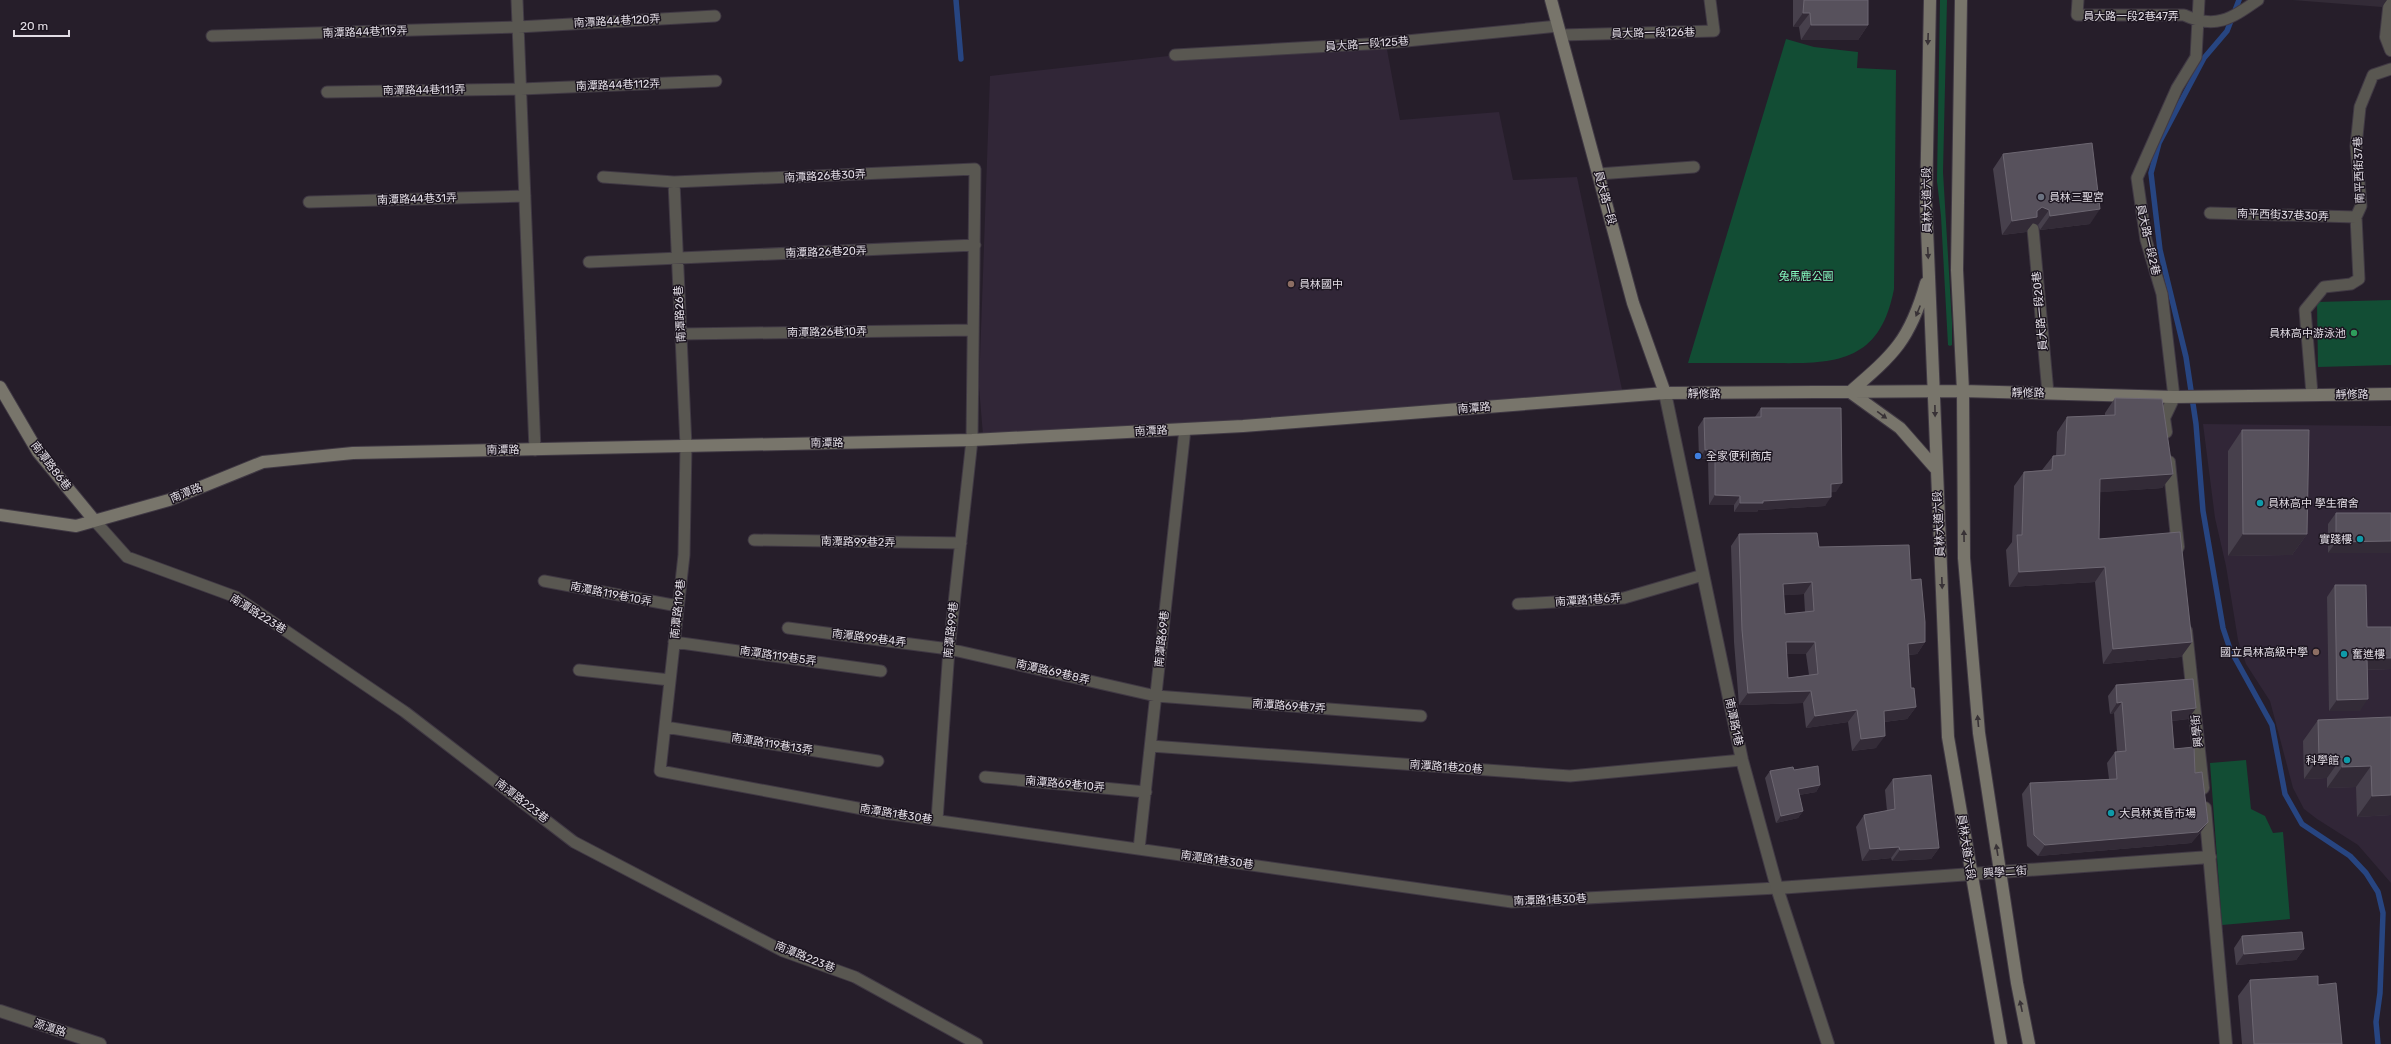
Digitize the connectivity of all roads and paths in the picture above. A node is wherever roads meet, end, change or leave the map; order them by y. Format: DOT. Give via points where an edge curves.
graph roads {
  1 [pos="517,0"];
  2 [pos="1551,0"];
  3 [pos="1710,0"];
  4 [pos="1930,0"];
  5 [pos="1962,0"];
  6 [pos="2078,0"];
  7 [pos="2199,0"];
  8 [pos="2258,0"];
  9 [pos="2390,0"];
  10 [pos="716,16"];
  11 [pos="2199,22"];
  12 [pos="518,27"];
  13 [pos="1560,30"];
  14 [pos="212,36"];
  15 [pos="2391,50"];
  16 [pos="1174,55"];
  17 [pos="2391,69"];
  18 [pos="716,81"];
  19 [pos="521,88"];
  20 [pos="327,92"];
  21 [pos="1694,167"];
  22 [pos="975,169"];
  23 [pos="1598,174"];
  24 [pos="603,177"];
  25 [pos="674,182"];
  26 [pos="525,196"];
  27 [pos="309,202"];
  28 [pos="2210,213"];
  29 [pos="2356,217"];
  30 [pos="2033,229"];
  31 [pos="975,245"];
  32 [pos="677,258"];
  33 [pos="589,262"];
  34 [pos="1929,274"];
  35 [pos="973,330"];
  36 [pos="681,334"];
  37 [pos="0,387"];
  38 [pos="1935,391"];
  39 [pos="1962,391"];
  40 [pos="1850,392"];
  41 [pos="1665,393"];
  42 [pos="2048,394"];
  43 [pos="2312,394"];
  44 [pos="2391,394"];
  45 [pos="2174,396"];
  46 [pos="1185,429"];
  47 [pos="972,440"];
  48 [pos="686,446"];
  49 [pos="536,450"];
  50 [pos="1936,469"];
  51 [pos="0,515"];
  52 [pos="94,520"];
  53 [pos="754,540"];
  54 [pos="961,543"];
  55 [pos="2179,559"];
  56 [pos="1703,575"];
  57 [pos="544,581"];
  58 [pos="1518,604"];
  59 [pos="678,606"];
  60 [pos="2186,622"];
  61 [pos="788,628"];
  62 [pos="674,642"];
  63 [pos="949,649"];
  64 [pos="579,670"];
  65 [pos="881,671"];
  66 [pos="670,680"];
  67 [pos="1156,696"];
  68 [pos="1421,716"];
  69 [pos="665,727"];
  70 [pos="1151,746"];
  71 [pos="1742,760"];
  72 [pos="878,761"];
  73 [pos="660,771"];
  74 [pos="985,777"];
  75 [pos="1146,792"];
  76 [pos="936,820"];
  77 [pos="1139,849"];
  78 [pos="2210,857"];
  79 [pos="2000,872"];
  80 [pos="1970,875"];
  81 [pos="1777,888"];
  82 [pos="0,1011"];
  83 [pos="100,1044"];
  84 [pos="977,1044"];
  85 [pos="1828,1044"];
  86 [pos="2001,1044"];
  87 [pos="2029,1044"];
  88 [pos="2226,1044"];
  1 -- 12 [label="lane"];
  2 -- 13 [label="street, 員大路一段"];
  3 -- 13 [label="lane, 員大路一段126巷" via="1714,31"];
  4 -- 34 [label="street, 員林大道六段, one-way" via="1926,133"];
  5 -- 39 [label="street" via="1957,270"];
  6 -- 11 [label="lane, 員大路一段2巷47弄" via="2077,16 2184,15"];
  7 -- 11 [label="lane, 員大路一段2巷"];
  8 -- 11 [label="lane" via="2229,20"];
  9 -- 15 [label="street" via="2386,37"];
  10 -- 12 [label="lane, 南潭路44巷120弄"];
  11 -- 45 [label="lane, 員大路一段2巷" via="2196,57 2177,88 2137,178 2146,240 2162,294"];
  12 -- 14 [label="lane, 南潭路44巷119弄"];
  12 -- 19 [label="lane"];
  13 -- 16 [label="lane, 員大路一段125巷"];
  13 -- 23 [label="street, 員大路一段"];
  17 -- 29 [label="lane, 南平西街37巷" via="2373,75 2360,106 2356,146 2361,206"];
  18 -- 19 [label="lane, 南潭路44巷112弄"];
  19 -- 20 [label="lane, 南潭路44巷111弄"];
  19 -- 26 [label="lane"];
  21 -- 23 [label="lane"];
  22 -- 25 [label="lane, 南潭路26巷30弄"];
  22 -- 31 [label="lane, 南潭路99巷"];
  23 -- 41 [label="street, 員大路一段" via="1633,303"];
  24 -- 25 [label="lane, 南潭路26巷30弄"];
  25 -- 32 [label="lane, 南潭路26巷"];
  26 -- 27 [label="lane, 南潭路44巷31弄"];
  26 -- 49 [label="lane"];
  28 -- 29 [label="lane, 南平西街37巷30弄"];
  29 -- 43 [label="lane, 南平西街37巷" via="2360,279 2351,284 2324,287 2305,310"];
  30 -- 42 [label="lane, 員大路一段20巷"];
  31 -- 32 [label="lane, 南潭路26巷20弄"];
  31 -- 35 [label="lane, 南潭路99巷"];
  32 -- 33 [label="lane, 南潭路26巷20弄"];
  32 -- 36 [label="lane, 南潭路26巷"];
  34 -- 38 [label="street, 員林大道六段"];
  34 -- 40 [label="street, one-way" via="1919,309 1908,334 1889,359"];
  35 -- 36 [label="lane, 南潭路26巷10弄"];
  35 -- 47 [label="lane, 南潭路99巷"];
  36 -- 48 [label="lane, 南潭路26巷"];
  37 -- 52 [label="street, 南潭路86巷" via="38,452"];
  38 -- 39 [label="street, 靜修路"];
  38 -- 40 [label="street, 靜修路"];
  38 -- 50 [label="street, 員林大道六段, one-way"];
  39 -- 42 [label="street, 靜修路"];
  79 -- 39 [label="street, one-way" via="1979,733 1965,566"];
  40 -- 41 [label="street, 靜修路"];
  40 -- 50 [label="street, one-way" via="1900,428"];
  41 -- 46 [label="street, 南潭路"];
  41 -- 56 [label="street, 南潭路1巷"];
  42 -- 45 [label="street, 靜修路"];
  43 -- 44 [label="street, 靜修路"];
  43 -- 45 [label="street, 靜修路"];
  45 -- 55 [label="street" via="2164,418"];
  46 -- 47 [label="street, 南潭路"];
  46 -- 67 [label="lane, 南潭路69巷"];
  47 -- 48 [label="street, 南潭路"];
  47 -- 54 [label="lane, 南潭路99巷"];
  48 -- 49 [label="street, 南潭路"];
  48 -- 59 [label="lane, 南潭路119巷" via="684,555"];
  49 -- 52 [label="street, 南潭路" via="353,453 263,462 169,500"];
  50 -- 80 [label="street, 員林大道六段, one-way" via="1948,737"];
  51 -- 52 [label="street, 南潭路" via="76,526"];
  52 -- 84 [label="lane, 南潭路223巷" via="127,557 236,598 405,712 574,842 784,950 855,977"];
  53 -- 54 [label="lane, 南潭路99巷2弄"];
  54 -- 63 [label="lane, 南潭路99巷"];
  56 -- 58 [label="lane, 南潭路1巷6弄" via="1624,598"];
  56 -- 71 [label="street, 南潭路1巷"];
  57 -- 59 [label="lane, 南潭路119巷10弄"];
  59 -- 62 [label="lane, 南潭路119巷"];
  60 -- 78 [label="street, 興學街"];
  61 -- 63 [label="lane, 南潭路99巷4弄"];
  62 -- 65 [label="lane, 南潭路119巷5弄"];
  62 -- 66 [label="lane, 南潭路119巷"];
  63 -- 67 [label="lane, 南潭路69巷8弄"];
  63 -- 76 [label="lane, 南潭路99巷"];
  64 -- 66 [label="lane"];
  66 -- 69 [label="lane, 南潭路119巷"];
  67 -- 68 [label="lane, 南潭路69巷7弄"];
  67 -- 70 [label="lane, 南潭路69巷"];
  69 -- 72 [label="lane, 南潭路119巷13弄"];
  69 -- 73 [label="lane, 南潭路119巷"];
  70 -- 71 [label="lane, 南潭路1巷20巷" via="1570,776"];
  70 -- 75 [label="lane, 南潭路69巷"];
  71 -- 81 [label="street, 南潭路1巷"];
  73 -- 76 [label="lane, 南潭路1巷30巷" via="884,813"];
  74 -- 75 [label="lane, 南潭路69巷10弄"];
  75 -- 77 [label="lane, 南潭路69巷"];
  76 -- 77 [label="lane, 南潭路1巷30巷"];
  77 -- 81 [label="lane, 南潭路1巷30巷" via="1512,902"];
  78 -- 79 [label="street, 興學二街"];
  78 -- 88 [label="street, 興學街"];
  79 -- 80 [label="street, 興學二街"];
  87 -- 79 [label="street, one-way" via="2016,983"];
  80 -- 81 [label="street, 興學二街"];
  80 -- 86 [label="street, 員林大道六段"];
  81 -- 85 [label="street, 南潭路1巷"];
  82 -- 83 [label="street, 源潭路"];
}
